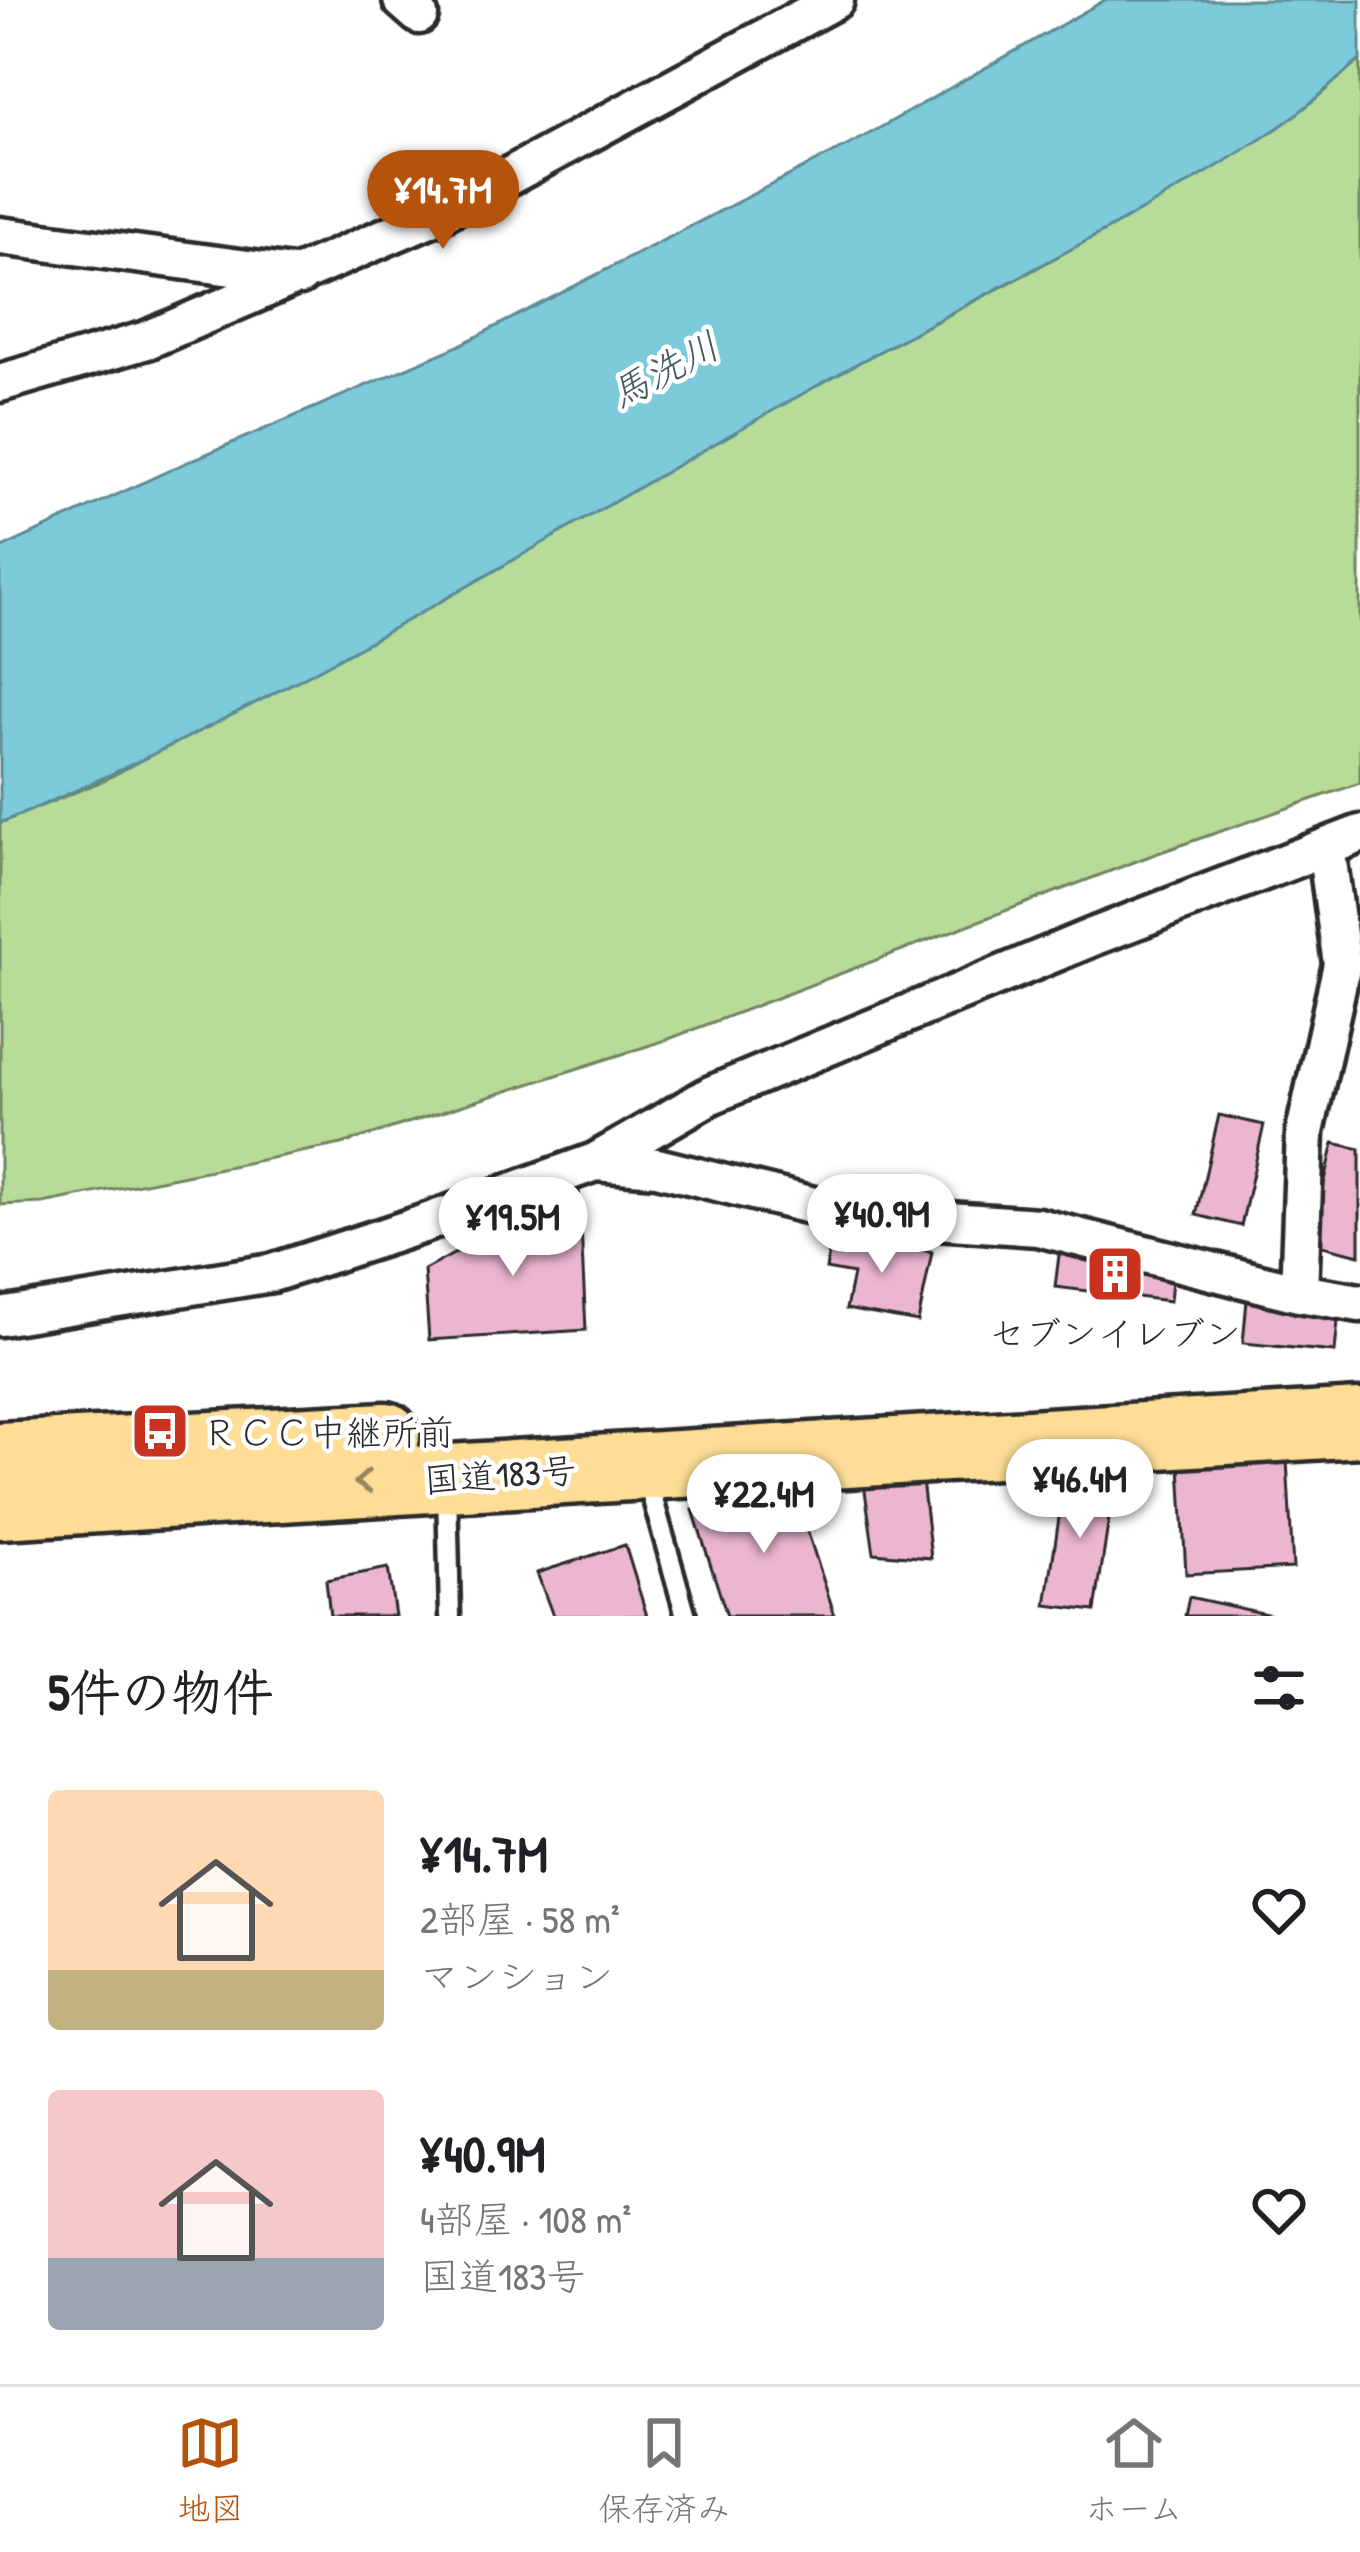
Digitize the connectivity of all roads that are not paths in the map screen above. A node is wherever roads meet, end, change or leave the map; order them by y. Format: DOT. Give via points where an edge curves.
graph roads {
  1 [pos="835,0"];
  2 [pos="0,236"];
  3 [pos="301,276"];
  4 [pos="0,383"];
  5 [pos="1343,840"];
  6 [pos="595,1162"];
  7 [pos="1299,1293"];
  8 [pos="1360,1303"];
  9 [pos="0,1317"];
  10 [pos="1360,1383"];
  11 [pos="1360,1423"];
  12 [pos="0,1456"];
  13 [pos="643,1465"];
  14 [pos="447,1477"];
  15 [pos="0,1505"];
  16 [pos="450,1616"];
  17 [pos="686,1616"];
  1 -- 3 [label="street" via="441,213"];
  2 -- 3 [label="street"];
  3 -- 4 [label="street" via="147,340"];
  5 -- 6 [label="street" via="712,1095"];
  5 -- 7 [label="street" via="1342,964 1305,1132"];
  6 -- 7 [label="street" via="657,1167 846,1214 1038,1227"];
  6 -- 9 [label="street" via="272,1273"];
  7 -- 8 [label="street"];
  10 -- 12 [label="highway, 国道183号"];
  11 -- 13 [label="highway, 国道183号"];
  13 -- 14 [label="highway, 国道183号"];
  13 -- 17 [label="lane"];
  14 -- 15 [label="highway, 国道183号, one-way"];
  14 -- 16 [label="lane"];
}
